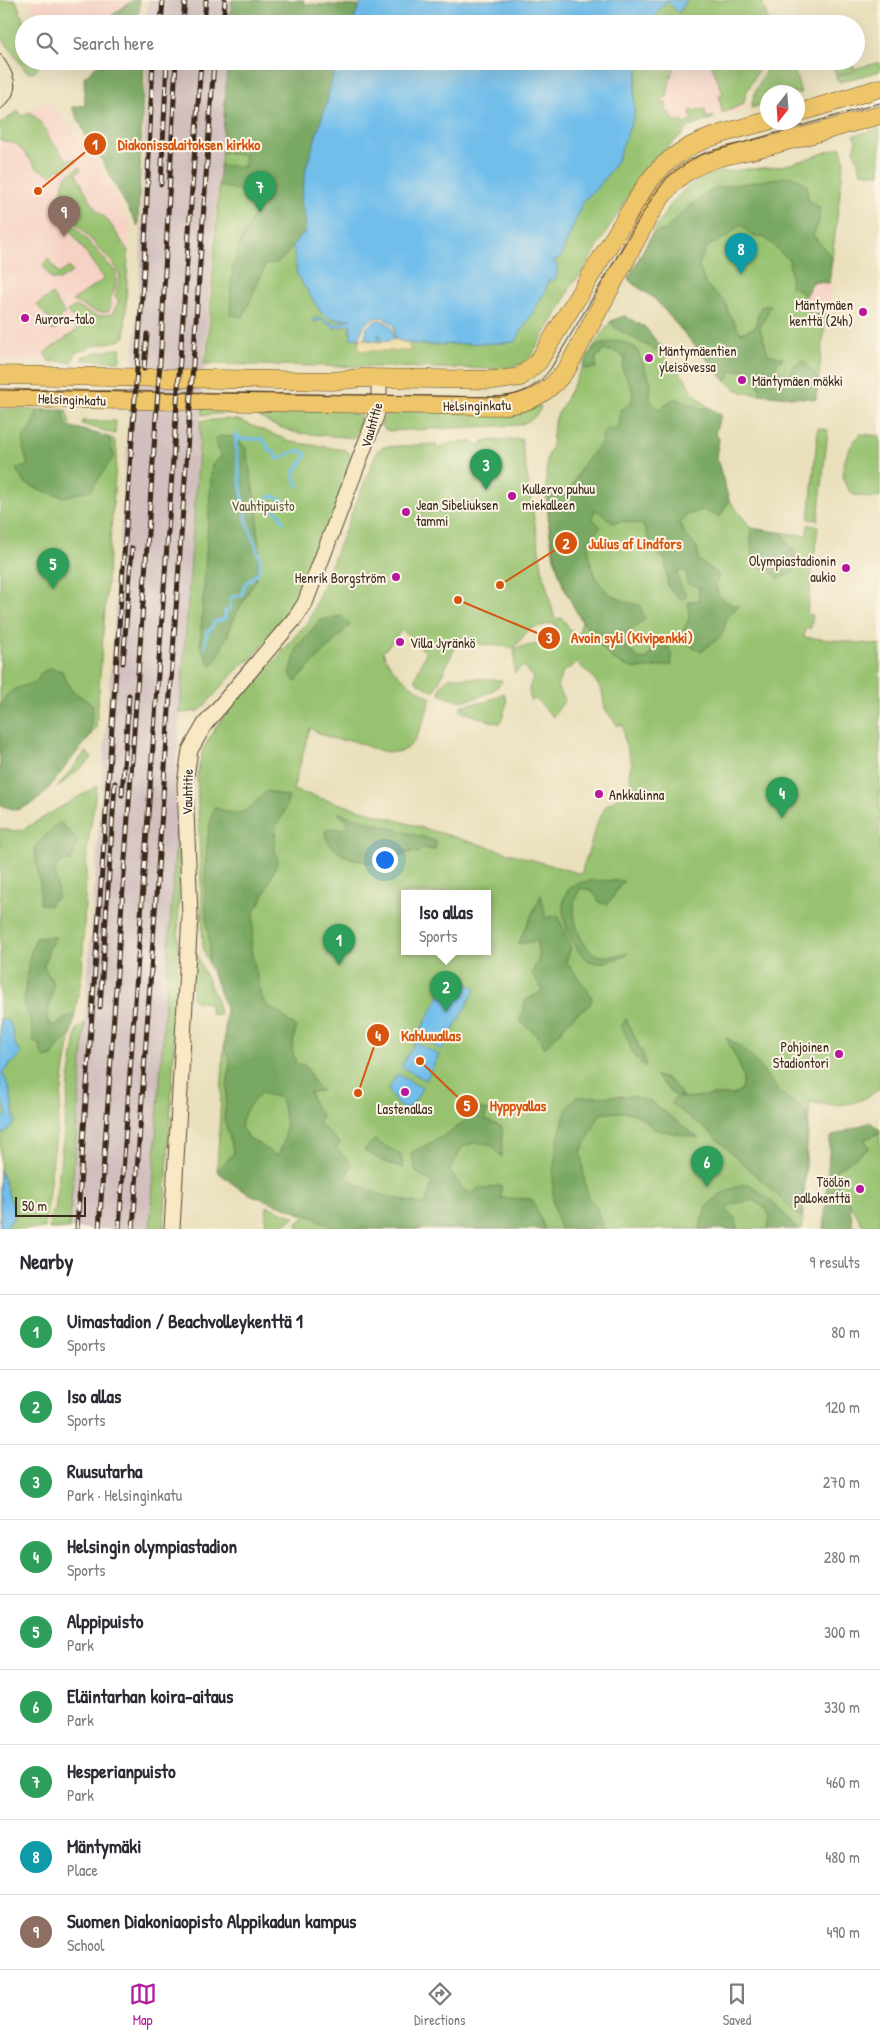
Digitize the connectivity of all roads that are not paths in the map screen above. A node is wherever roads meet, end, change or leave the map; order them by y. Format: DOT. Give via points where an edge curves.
graph roads {
  1 [pos="880,88"];
  2 [pos="805,110"];
  3 [pos="880,115"];
  4 [pos="760,123"];
  5 [pos="0,375"];
  6 [pos="379,378"];
  7 [pos="0,398"];
  8 [pos="379,405"];
  9 [pos="172,1229"];
  1 -- 2 [label="main road"];
  3 -- 8 [label="main road, Helsinginkatu" via="718,158 699,164 680,176 650,214 568,367 555,385 536,398 505,406"];
  4 -- 6 [label="main road, Helsinginkatu" via="697,142 681,150 660,168 644,188 544,354 527,373 500,380"];
  5 -- 6 [label="main road, Helsinginkatu" via="332,381"];
  6 -- 8 [label="main road, Vauhtitie"];
  7 -- 8 [label="main road, Helsinginkatu"];
  8 -- 9 [label="main road, Vauhtitie" via="306,603 205,724 188,758 185,790 190,916"];
}
